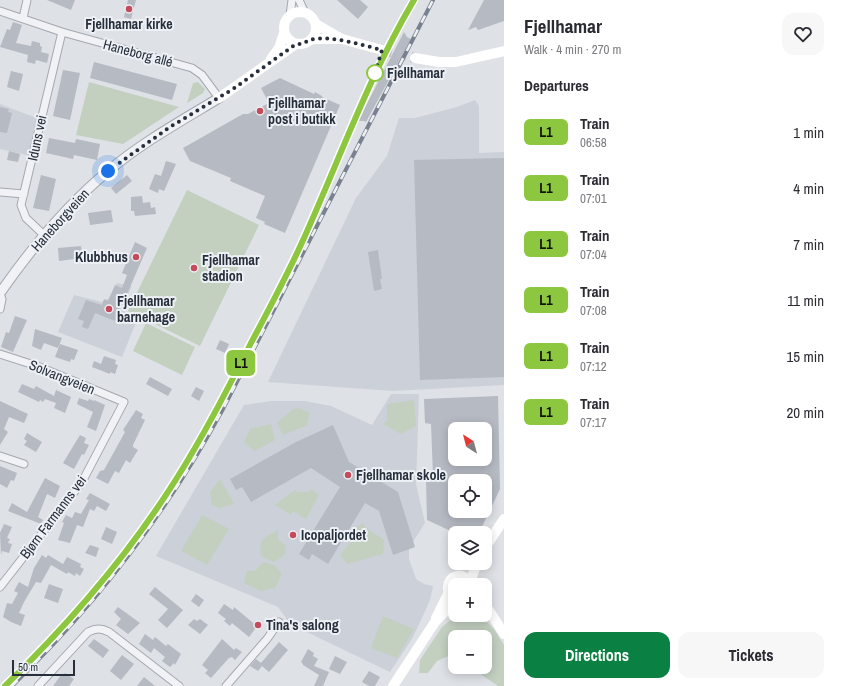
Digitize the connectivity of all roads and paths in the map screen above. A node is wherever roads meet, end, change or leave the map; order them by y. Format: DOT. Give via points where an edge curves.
graph roads {
  1 [pos="27,0"];
  2 [pos="292,0"];
  3 [pos="299,0"];
  4 [pos="0,11"];
  5 [pos="305,13"];
  6 [pos="290,16"];
  7 [pos="23,18"];
  8 [pos="316,24"];
  9 [pos="62,32"];
  10 [pos="284,33"];
  11 [pos="312,39"];
  12 [pos="342,39"];
  13 [pos="296,44"];
  14 [pos="504,45"];
  15 [pos="382,50"];
  16 [pos="504,51"];
  17 [pos="486,54"];
  18 [pos="415,58"];
  19 [pos="268,62"];
  20 [pos="218,98"];
  21 [pos="0,192"];
  22 [pos="24,194"];
  23 [pos="45,236"];
  24 [pos="0,293"];
  25 [pos="0,309"];
  26 [pos="0,354"];
  27 [pos="124,402"];
  28 [pos="0,456"];
  29 [pos="24,464"];
  30 [pos="504,519"];
  31 [pos="492,537"];
  32 [pos="466,570"];
  33 [pos="461,575"];
  34 [pos="451,578"];
  35 [pos="466,578"];
  36 [pos="0,587"];
  37 [pos="448,601"];
  38 [pos="448,608"];
  39 [pos="492,619"];
  40 [pos="279,622"];
  41 [pos="435,622"];
  42 [pos="504,634"];
  43 [pos="38,686"];
  44 [pos="179,686"];
  45 [pos="226,686"];
  46 [pos="393,686"];
  1 -- 7 [label="street"];
  2 -- 6 [label="street"];
  3 -- 5 [label="street"];
  4 -- 7 [label="street, Haneborg allé"];
  5 -- 6 [label="main road" via="299,12"];
  5 -- 8 [label="main road" via="312,17"];
  6 -- 10 [label="main road" via="284,24"];
  7 -- 9 [label="street, Haneborg allé"];
  8 -- 11 [label="main road" via="316,33"];
  8 -- 12 [label="main road"];
  9 -- 20 [label="street, Haneborg allé" via="192,68 202,75"];
  9 -- 22 [label="street, Iduns vei"];
  10 -- 13 [label="main road"];
  10 -- 19 [label="main road, Haneborgveien" via="279,48"];
  11 -- 12 [label="main road"];
  11 -- 13 [label="main road" via="303,44"];
  12 -- 15 [label="main road"];
  13 -- 19 [label="main road, Haneborgveien"];
  14 -- 17 [label="main road"];
  16 -- 17 [label="main road"];
  17 -- 18 [label="main road" via="464,61 448,62"];
  19 -- 20 [label="main road, Haneborgveien"];
  20 -- 23 [label="street, Haneborgveien" via="170,127 115,166 78,199"];
  21 -- 22 [label="street"];
  22 -- 23 [label="street, Iduns vei" via="21,206 24,215"];
  23 -- 24 [label="street, Haneborgveien"];
  24 -- 25 [label="street"];
  26 -- 27 [label="street, Solvangveien" via="37,366"];
  27 -- 36 [label="street, Bjørn Farmanns vei" via="82,482"];
  28 -- 29 [label="street"];
  30 -- 31 [label="main road"];
  32 -- 33 [label="main road"];
  33 -- 34 [label="main road"];
  33 -- 35 [label="main road"];
  37 -- 41 [label="main road"];
  38 -- 41 [label="main road"];
  39 -- 42 [label="main road"];
  40 -- 45 [label="street"];
  41 -- 46 [label="main road"];
  43 -- 44 [label="street" via="88,632 96,629 109,632"];
}
